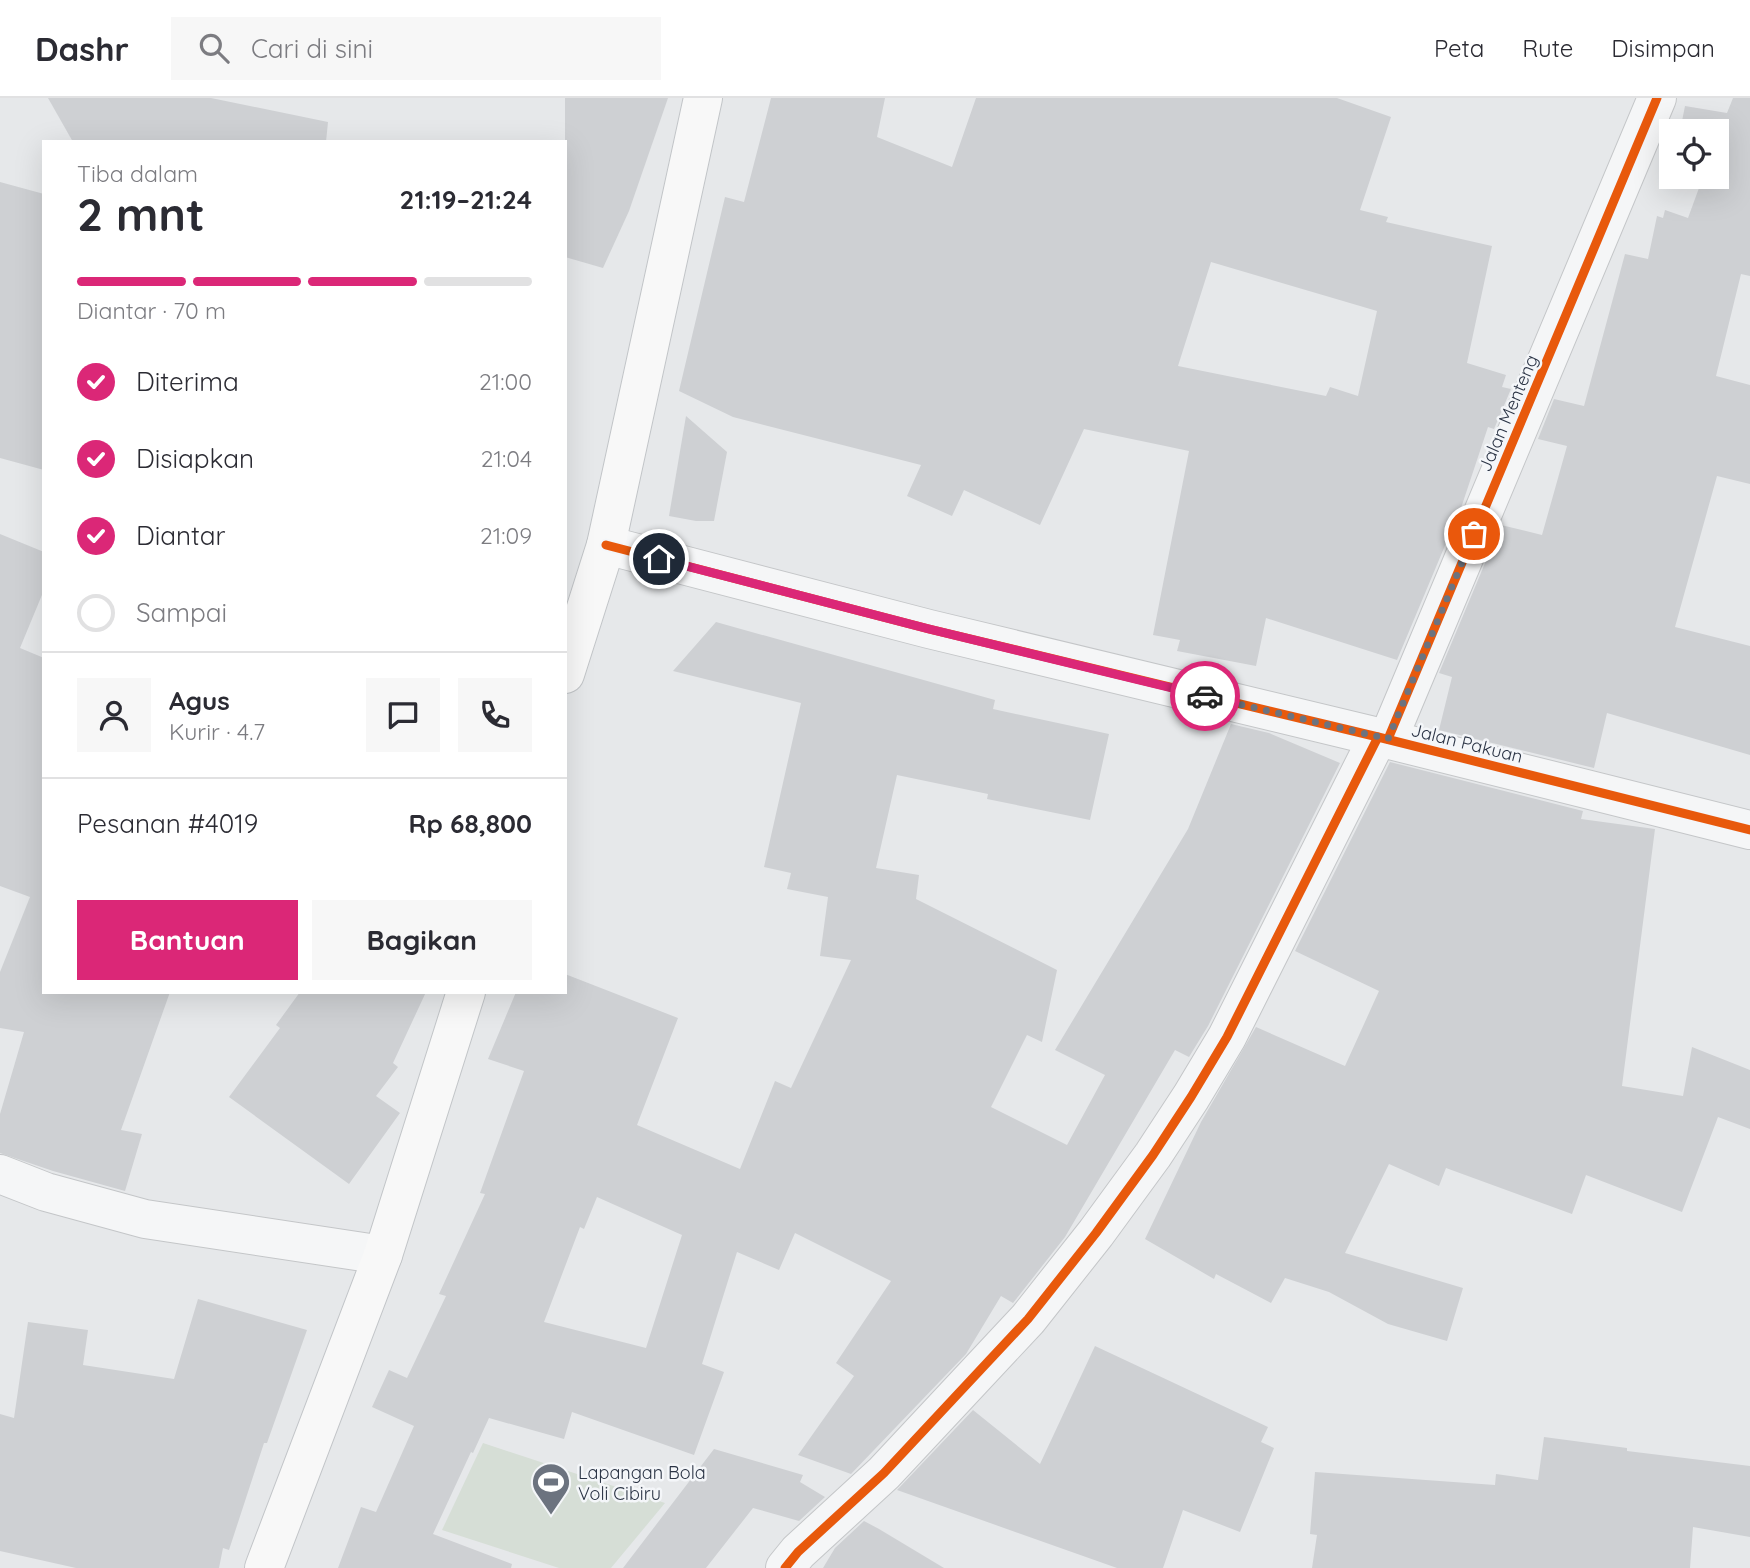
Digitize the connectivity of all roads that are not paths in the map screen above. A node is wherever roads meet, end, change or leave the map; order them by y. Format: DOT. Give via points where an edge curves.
graph roads {
  1 [pos="703,98"];
  2 [pos="1657,98"];
  3 [pos="606,545"];
  4 [pos="567,668"];
  5 [pos="1383,738"];
  6 [pos="1750,830"];
  7 [pos="465,994"];
  8 [pos="0,1174"];
  9 [pos="383,1255"];
  10 [pos="264,1568"];
  11 [pos="785,1568"];
  1 -- 3 [label="main road"];
  2 -- 5 [label="street, Jalan Menteng"];
  3 -- 4 [label="main road"];
  3 -- 5 [label="street, Jalan Pakuan"];
  5 -- 6 [label="street, Jalan Pakuan"];
  5 -- 11 [label="street, Jalan Menteng" via="1227,1037 1153,1154 1028,1319 884,1473"];
  7 -- 9 [label="main road"];
  8 -- 9 [label="street" via="145,1220"];
  9 -- 10 [label="main road"];
}
